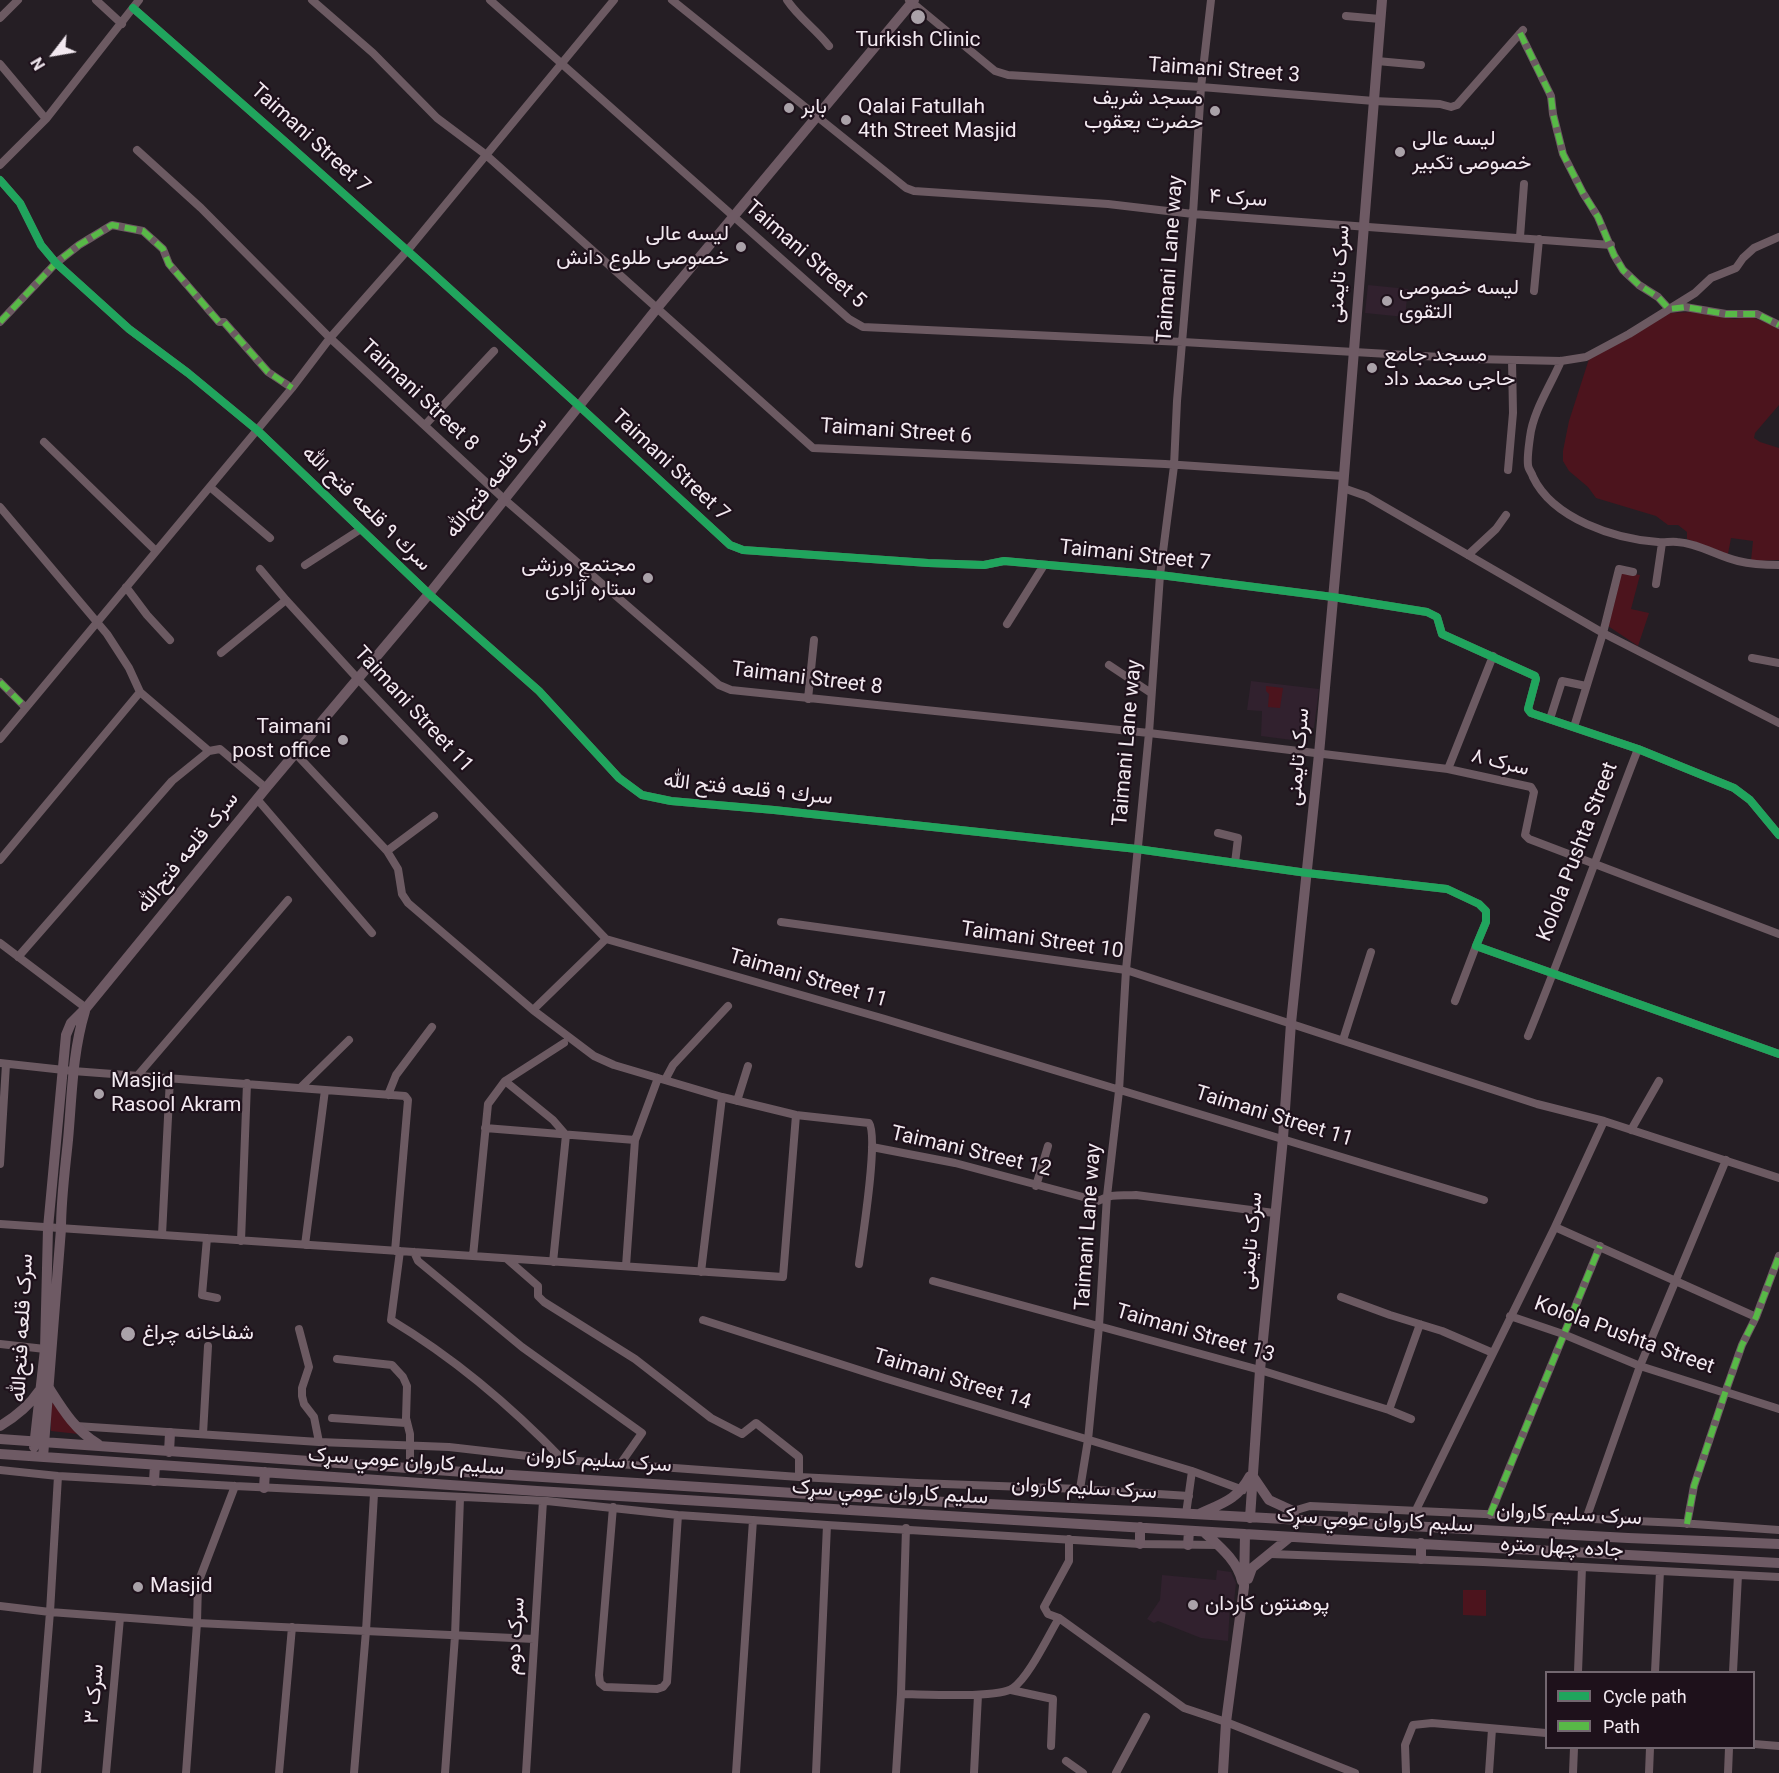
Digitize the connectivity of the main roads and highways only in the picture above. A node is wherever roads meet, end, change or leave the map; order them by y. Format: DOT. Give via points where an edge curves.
graph roads {
  1 [pos="1382,0"];
  2 [pos="911,1"];
  3 [pos="68,1071"];
  4 [pos="45,1388"];
  5 [pos="3,1423"];
  6 [pos="170,1433"];
  7 [pos="0,1439"];
  8 [pos="39,1441"];
  9 [pos="100,1446"];
  10 [pos="169,1452"];
  11 [pos="0,1454"];
  12 [pos="38,1457"];
  13 [pos="155,1465"];
  14 [pos="265,1472"];
  15 [pos="1251,1473"];
  16 [pos="538,1477"];
  17 [pos="154,1481"];
  18 [pos="264,1488"];
  19 [pos="540,1496"];
  20 [pos="1353,1509"];
  21 [pos="1199,1515"];
  22 [pos="1294,1516"];
  23 [pos="1250,1518"];
  24 [pos="1353,1524"];
  25 [pos="1140,1527"];
  26 [pos="1189,1531"];
  27 [pos="1204,1532"];
  28 [pos="1245,1534"];
  29 [pos="1290,1537"];
  30 [pos="1628,1538"];
  31 [pos="1421,1543"];
  32 [pos="1140,1544"];
  33 [pos="1779,1544"];
  34 [pos="1188,1545"];
  35 [pos="1628,1554"];
  36 [pos="1421,1559"];
  37 [pos="1779,1563"];
  38 [pos="1244,1587"];
  39 [pos="1223,1773"];
  1 -- 15 [label="main road, سرک تایمنی" via="1343,488"];
  2 -- 3 [label="main road, سرک قلعه فتح‌الله" via="658,307 429,594 71,1023 66,1035"];
  3 -- 4 [label="main road, سرک قلعه فتح‌الله" via="61,1229"];
  3 -- 4 [label="main road, سرک قلعه فتح‌الله" via="48,1228"];
  4 -- 5 [label="main road"];
  4 -- 8 [label="main road, سرک قلعه فتح‌الله"];
  4 -- 9 [label="main road" via="84,1436"];
  6 -- 10 [label="main road"];
  7 -- 8 [label="main road, سرک سلیم کاروان"];
  8 -- 9 [label="main road, سرک سلیم کاروان"];
  8 -- 12 [label="main road, سرک قلعه فتح‌الله"];
  9 -- 10 [label="main road, سرک سلیم کاروان"];
  10 -- 16 [label="main road, سرک سلیم کاروان"];
  11 -- 12 [label="main road, سلیم کاروان عومي سړک"];
  12 -- 13 [label="main road, سلیم کاروان عومي سړک"];
  13 -- 14 [label="main road, سلیم کاروان عومي سړک"];
  13 -- 17 [label="main road"];
  14 -- 18 [label="main road"];
  14 -- 19 [label="main road, سلیم کاروان عومي سړک"];
  15 -- 21 [label="main road" via="1243,1490"];
  15 -- 22 [label="main road" via="1269,1500"];
  15 -- 23 [label="main road, سرک تایمنی"];
  16 -- 19 [label="main road"];
  16 -- 21 [label="main road, سرک سلیم کاروان"];
  19 -- 25 [label="main road, سلیم کاروان عومي سړک"];
  20 -- 24 [label="main road"];
  21 -- 23 [label="main road, سرک سلیم کاروان"];
  22 -- 23 [label="main road, سرک سلیم کاروان"];
  22 -- 24 [label="main road, سرک سلیم کاروان"];
  24 -- 30 [label="main road, سرک سلیم کاروان"];
  25 -- 26 [label="main road, سلیم کاروان عومي سړک"];
  25 -- 32 [label="main road"];
  26 -- 27 [label="main road, سلیم کاروان عومي سړک"];
  26 -- 34 [label="main road"];
  27 -- 28 [label="main road, سلیم کاروان عومي سړک"];
  27 -- 38 [label="main road" via="1240,1571"];
  28 -- 29 [label="main road, سلیم کاروان عومي سړک"];
  28 -- 38 [label="main road"];
  29 -- 31 [label="main road, سلیم کاروان عومي سړک"];
  29 -- 38 [label="main road" via="1252,1568"];
  30 -- 33 [label="main road, سرک سلیم کاروان"];
  30 -- 35 [label="main road"];
  31 -- 35 [label="main road, سلیم کاروان عومي سړک"];
  31 -- 36 [label="main road"];
  35 -- 37 [label="main road, سلیم کاروان عومي سړک"];
  38 -- 39 [label="main road"];
}
